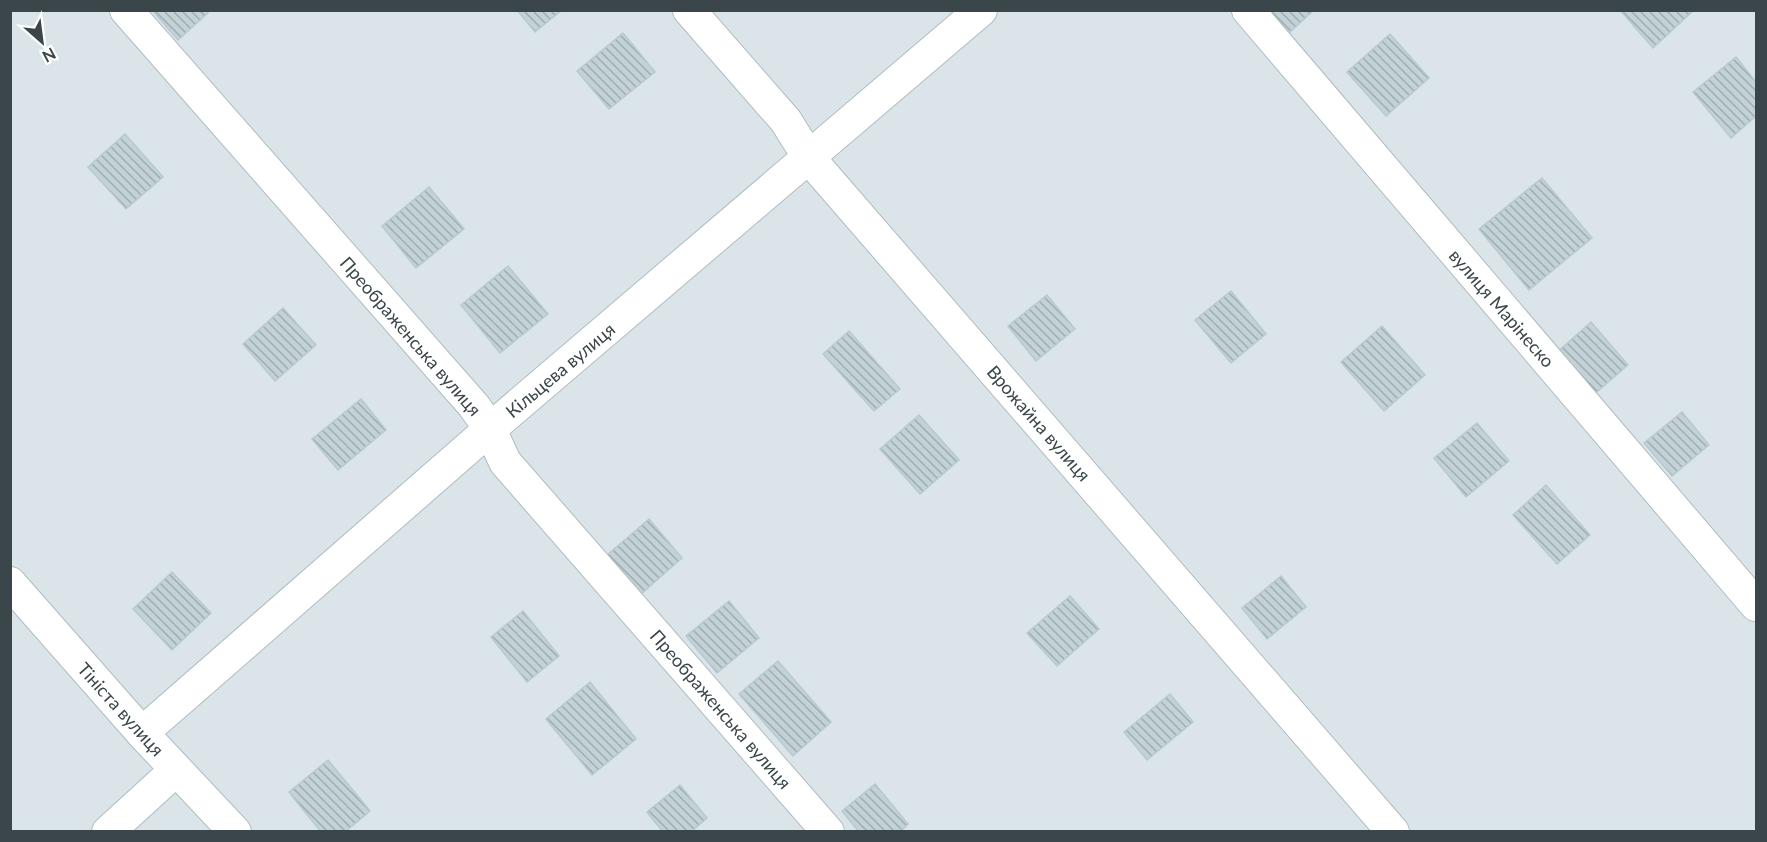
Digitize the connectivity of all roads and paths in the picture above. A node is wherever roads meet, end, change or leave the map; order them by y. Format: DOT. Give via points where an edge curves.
graph roads {
  1 [pos="126,10"];
  2 [pos="689,10"];
  3 [pos="981,10"];
  4 [pos="1248,10"];
  5 [pos="809,158"];
  6 [pos="490,429"];
  7 [pos="10,583"];
  8 [pos="1756,604"];
  9 [pos="142,733"];
  10 [pos="176,770"];
  11 [pos="108,831"];
  12 [pos="235,831"];
  13 [pos="828,831"];
  14 [pos="1393,831"];
  1 -- 6 [label="street, Преображенська вулиця" via="474,406"];
  2 -- 5 [label="street, Врожайна вулиця" via="786,121"];
  3 -- 5 [label="street, Кільцева вулиця"];
  4 -- 8 [label="street, вулиця Марінеско"];
  5 -- 6 [label="street, Кільцева вулиця"];
  5 -- 14 [label="street, Врожайна вулиця"];
  6 -- 9 [label="street, Кільцева вулиця"];
  6 -- 13 [label="street, Преображенська вулиця" via="505,462"];
  7 -- 9 [label="street, Тініста вулиця"];
  9 -- 10 [label="street, Тініста вулиця"];
  10 -- 11 [label="street"];
  10 -- 12 [label="street, Тініста вулиця"];
}
